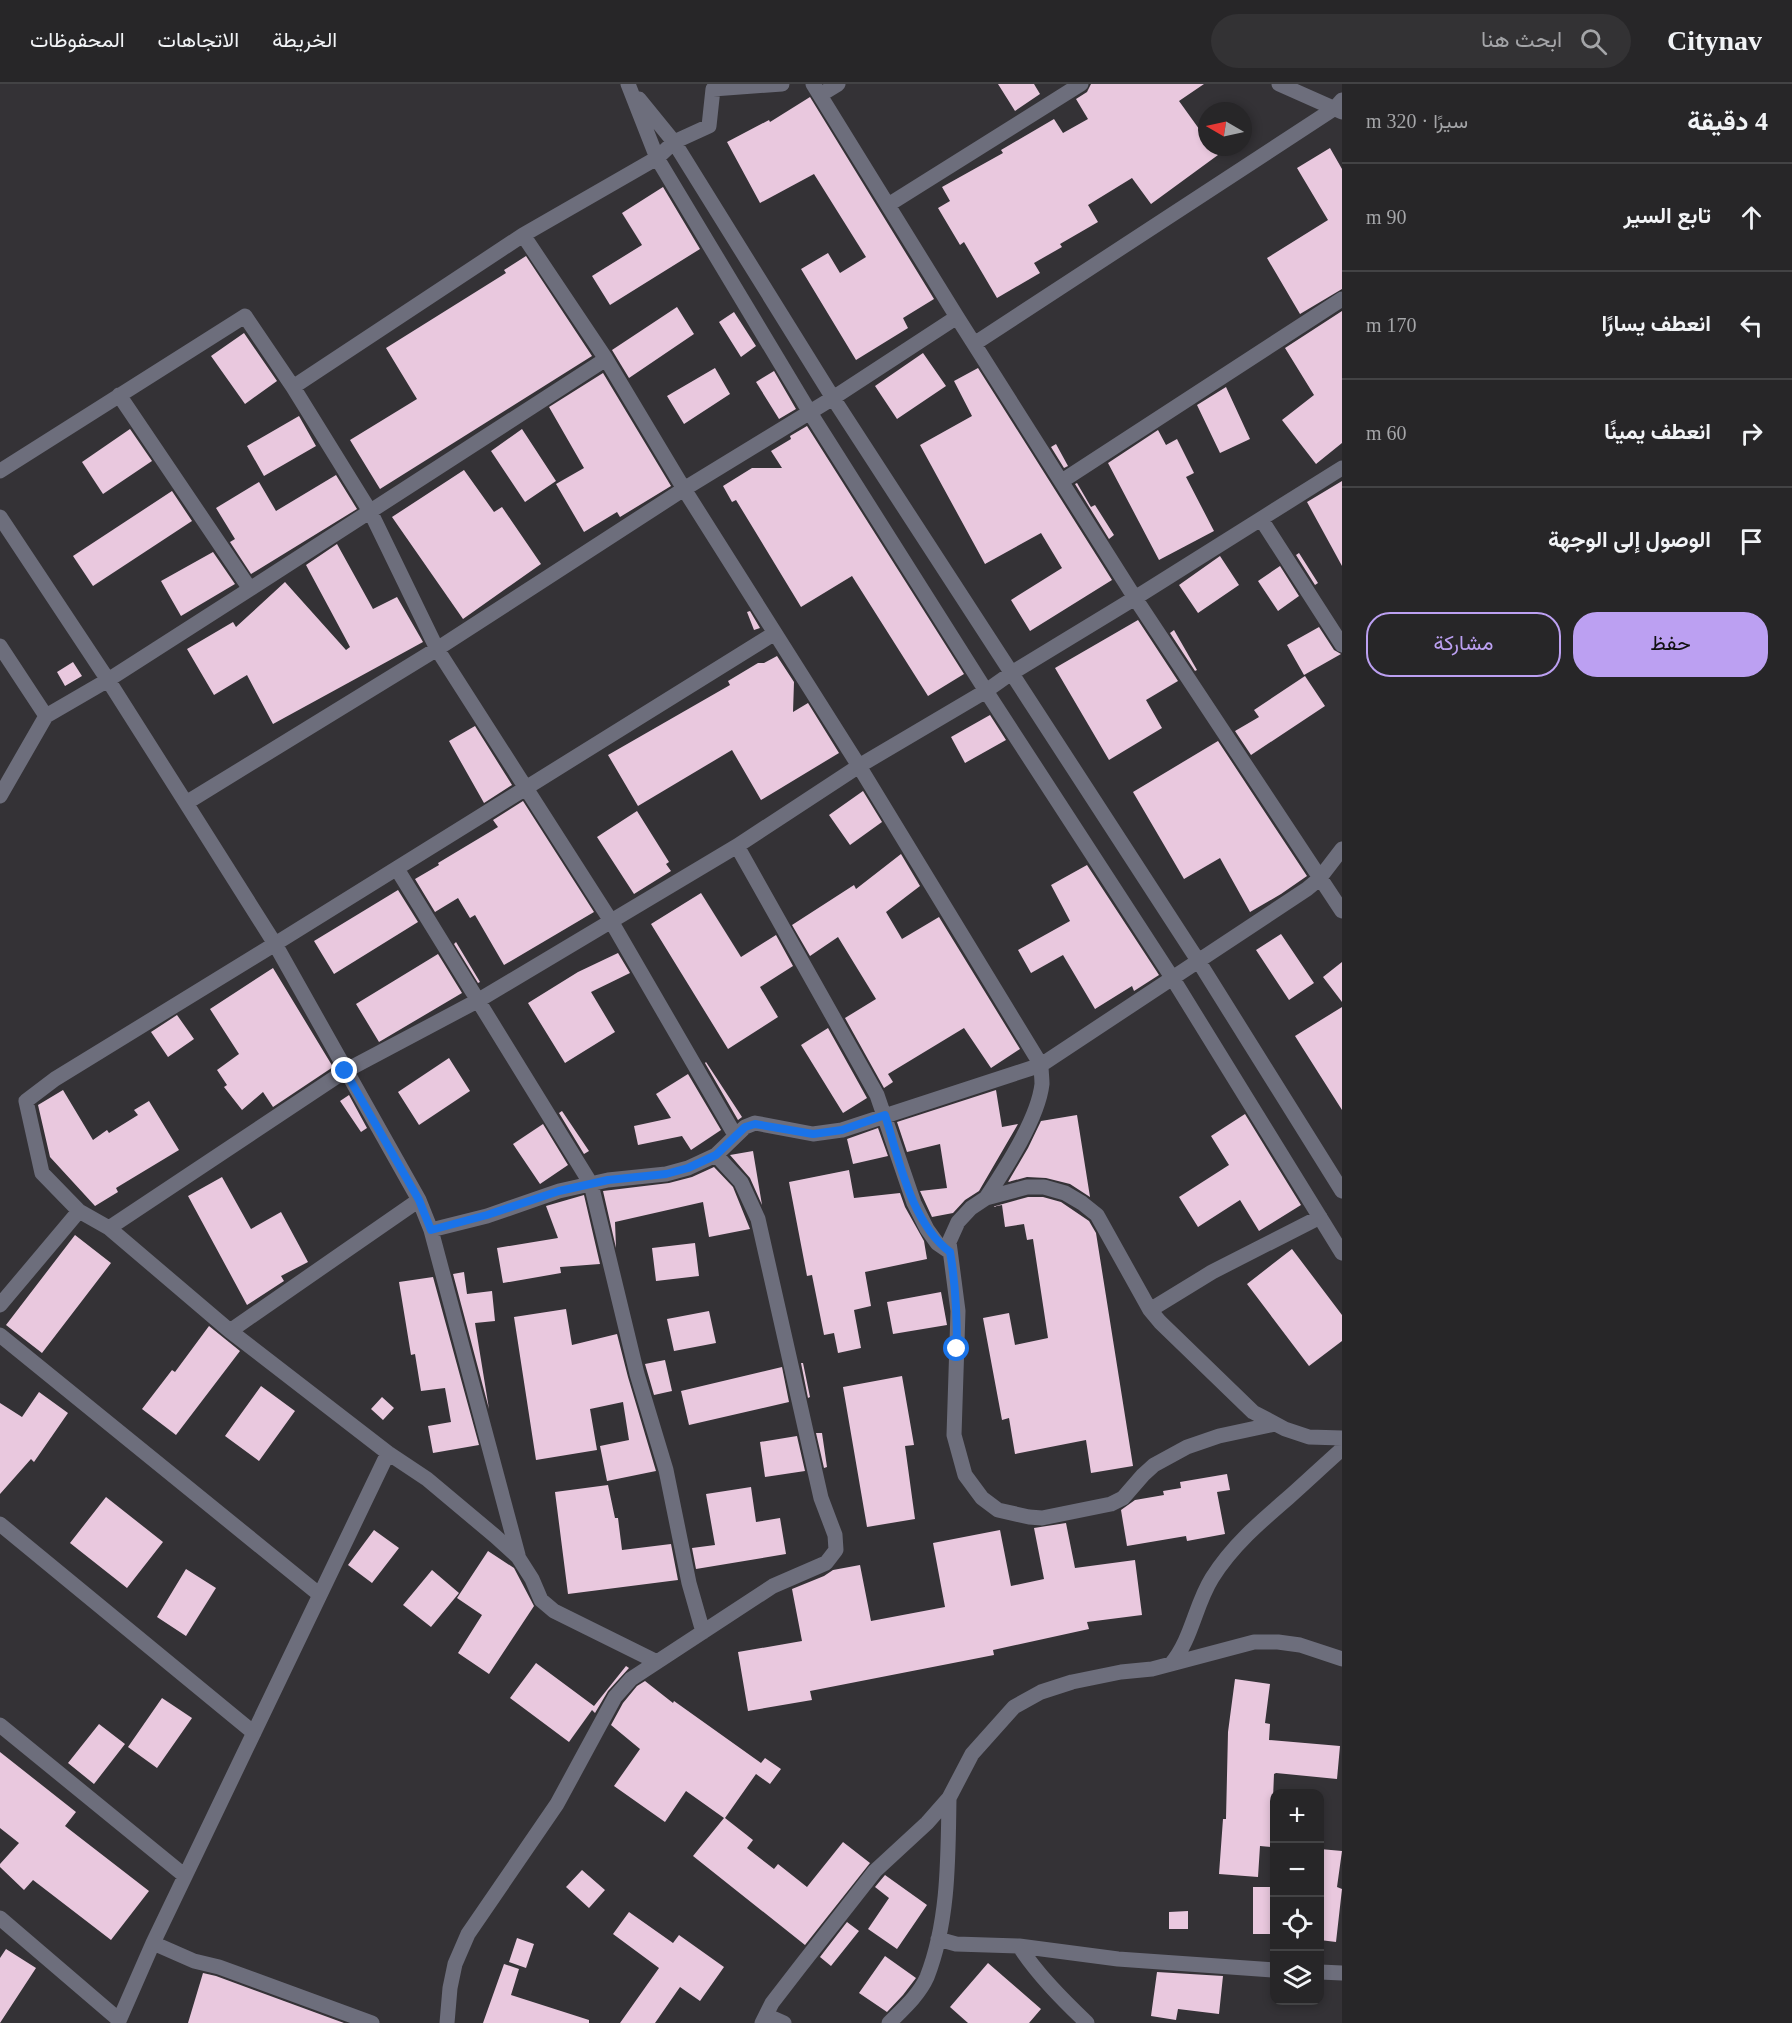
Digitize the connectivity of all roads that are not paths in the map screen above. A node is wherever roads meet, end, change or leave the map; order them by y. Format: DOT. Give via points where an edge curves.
graph roads {
  1 [pos="782,84"];
  2 [pos="838,84"];
  3 [pos="1081,84"];
  4 [pos="1279,84"];
  5 [pos="629,86"];
  6 [pos="816,90"];
  7 [pos="1340,107"];
  8 [pos="674,142"];
  9 [pos="657,158"];
  10 [pos="888,205"];
  11 [pos="523,236"];
  12 [pos="1342,299"];
  13 [pos="957,317"];
  14 [pos="974,344"];
  15 [pos="606,359"];
  16 [pos="293,387"];
  17 [pos="119,395"];
  18 [pos="833,398"];
  19 [pos="810,411"];
  20 [pos="1342,468"];
  21 [pos="0,471"];
  22 [pos="1062,482"];
  23 [pos="684,489"];
  24 [pos="371,513"];
  25 [pos="0,517"];
  26 [pos="1261,519"];
  27 [pos="250,590"];
  28 [pos="1136,598"];
  29 [pos="775,633"];
  30 [pos="1342,645"];
  31 [pos="0,646"];
  32 [pos="437,649"];
  33 [pos="1010,674"];
  34 [pos="108,680"];
  35 [pos="986,691"];
  36 [pos="46,716"];
  37 [pos="859,766"];
  38 [pos="525,787"];
  39 [pos="0,796"];
  40 [pos="186,803"];
  41 [pos="737,846"];
  42 [pos="1342,849"];
  43 [pos="396,869"];
  44 [pos="1319,879"];
  45 [pos="1342,910"];
  46 [pos="611,921"];
  47 [pos="274,944"];
  48 [pos="1198,962"];
  49 [pos="1173,979"];
  50 [pos="478,1000"];
  51 [pos="1041,1065"];
  52 [pos="345,1071"];
  53 [pos="885,1115"];
  54 [pos="735,1135"];
  55 [pos="716,1155"];
  56 [pos="591,1184"];
  57 [pos="1342,1191"];
  58 [pos="986,1198"];
  59 [pos="419,1200"];
  60 [pos="79,1211"];
  61 [pos="1320,1216"];
  62 [pos="109,1228"];
  63 [pos="431,1230"];
  64 [pos="950,1252"];
  65 [pos="1342,1253"];
  66 [pos="0,1305"];
  67 [pos="1150,1310"];
  68 [pos="230,1331"];
  69 [pos="0,1335"];
  70 [pos="1275,1424"];
  71 [pos="1342,1438"];
  72 [pos="1342,1449"];
  73 [pos="388,1453"];
  74 [pos="0,1524"];
  75 [pos="518,1557"];
  76 [pos="320,1595"];
  77 [pos="703,1632"];
  78 [pos="1342,1659"];
  79 [pos="657,1662"];
  80 [pos="1171,1664"];
  81 [pos="0,1725"];
  82 [pos="254,1733"];
  83 [pos="949,1798"];
  84 [pos="185,1876"];
  85 [pos="0,1918"];
  86 [pos="938,1939"];
  87 [pos="153,1943"];
  88 [pos="1019,1946"];
  89 [pos="1270,1970"];
  90 [pos="1324,1972"];
  91 [pos="1342,1973"];
  92 [pos="764,2019"];
  93 [pos="119,2021"];
  94 [pos="372,2023"];
  95 [pos="447,2023"];
  96 [pos="784,2023"];
  97 [pos="889,2023"];
  98 [pos="1087,2023"];
  1 -- 8 [label="street" via="713,89 709,126"];
  2 -- 6 [label="street"];
  3 -- 10 [label="street"];
  4 -- 7 [label="street"];
  5 -- 8 [label="street"];
  5 -- 9 [label="street"];
  6 -- 10 [label="street"];
  7 -- 14 [label="street"];
  8 -- 9 [label="street"];
  8 -- 18 [label="street"];
  9 -- 11 [label="street"];
  9 -- 19 [label="street"];
  10 -- 13 [label="street"];
  11 -- 15 [label="street"];
  11 -- 16 [label="street"];
  12 -- 22 [label="street"];
  13 -- 14 [label="street"];
  13 -- 18 [label="street"];
  14 -- 22 [label="street"];
  15 -- 23 [label="street"];
  15 -- 24 [label="street"];
  16 -- 17 [label="street" via="245,316"];
  16 -- 24 [label="street"];
  17 -- 21 [label="street"];
  17 -- 27 [label="street"];
  18 -- 19 [label="street"];
  18 -- 33 [label="street"];
  19 -- 23 [label="street"];
  19 -- 35 [label="street"];
  20 -- 26 [label="street"];
  22 -- 28 [label="street"];
  23 -- 29 [label="street"];
  23 -- 32 [label="street"];
  24 -- 27 [label="street"];
  24 -- 32 [label="street"];
  25 -- 34 [label="street"];
  26 -- 28 [label="street"];
  26 -- 30 [label="street"];
  27 -- 34 [label="street"];
  28 -- 33 [label="street"];
  28 -- 44 [label="street"];
  29 -- 37 [label="street"];
  29 -- 38 [label="street"];
  31 -- 36 [label="street"];
  32 -- 38 [label="street"];
  32 -- 40 [label="street"];
  33 -- 35 [label="street"];
  33 -- 48 [label="street"];
  34 -- 36 [label="street"];
  34 -- 40 [label="street"];
  35 -- 37 [label="street"];
  35 -- 49 [label="street"];
  36 -- 39 [label="street"];
  37 -- 41 [label="street"];
  37 -- 51 [label="street"];
  38 -- 43 [label="street"];
  38 -- 46 [label="street"];
  40 -- 47 [label="street"];
  41 -- 46 [label="street"];
  41 -- 53 [label="street"];
  42 -- 44 [label="street"];
  43 -- 47 [label="street"];
  43 -- 50 [label="street"];
  44 -- 45 [label="street"];
  44 -- 48 [label="street"];
  46 -- 50 [label="street"];
  46 -- 54 [label="street"];
  47 -- 52 [label="street"];
  47 -- 60 [label="street" via="65,1072 26,1101 42,1173"];
  48 -- 49 [label="street"];
  48 -- 57 [label="street"];
  49 -- 51 [label="street"];
  49 -- 61 [label="street"];
  50 -- 52 [label="street"];
  50 -- 56 [label="street"];
  51 -- 53 [label="street"];
  51 -- 58 [label="street" via="1042,1085 1025,1131"];
  52 -- 59 [label="street"];
  52 -- 62 [label="street"];
  53 -- 54 [label="street" via="842,1130 813,1134 755,1124"];
  53 -- 64 [label="street" via="914,1203 937,1243"];
  54 -- 55 [label="street"];
  55 -- 56 [label="street" via="666,1174"];
  55 -- 77 [label="street" via="741,1182 758,1219 821,1498 836,1544 826,1563 773,1586"];
  56 -- 63 [label="street"];
  56 -- 77 [label="street" via="636,1374 661,1447"];
  58 -- 64 [label="street" via="958,1222 949,1242"];
  58 -- 67 [label="street" via="1026,1187 1044,1187 1082,1203 1097,1215"];
  59 -- 63 [label="street"];
  59 -- 68 [label="street"];
  60 -- 62 [label="street"];
  60 -- 66 [label="street"];
  61 -- 65 [label="street"];
  61 -- 67 [label="street" via="1212,1272"];
  62 -- 68 [label="street"];
  63 -- 75 [label="street"];
  64 -- 70 [label="street" via="958,1311 954,1435 965,1475 982,1498 998,1510 1042,1518 1111,1504 1123,1498 1154,1466 1187,1447"];
  67 -- 70 [label="street" via="1253,1412"];
  68 -- 73 [label="street"];
  69 -- 76 [label="street"];
  70 -- 71 [label="street" via="1309,1437"];
  72 -- 80 [label="street" via="1228,1554 1202,1595 1180,1654"];
  73 -- 75 [label="street" via="427,1479"];
  73 -- 76 [label="street"];
  74 -- 82 [label="street"];
  75 -- 79 [label="street" via="541,1600 554,1611"];
  76 -- 82 [label="street"];
  77 -- 79 [label="street"];
  78 -- 80 [label="street" via="1300,1645 1254,1642"];
  79 -- 95 [label="street" via="631,1679 615,1697 557,1804 468,1934 450,1988"];
  80 -- 83 [label="street" via="1072,1682 1041,1692 1014,1707 972,1754"];
  81 -- 84 [label="street"];
  82 -- 84 [label="street"];
  83 -- 86 [label="street" via="947,1869"];
  83 -- 92 [label="street" via="875,1871"];
  84 -- 87 [label="street"];
  85 -- 93 [label="street"];
  86 -- 88 [label="street" via="967,1946"];
  86 -- 97 [label="street" via="927,1978 912,2001"];
  87 -- 93 [label="street"];
  87 -- 94 [label="street"];
  88 -- 89 [label="street" via="1118,1959"];
  88 -- 98 [label="street" via="1059,1997"];
  90 -- 91 [label="street"];
  92 -- 96 [label="street"];
}
